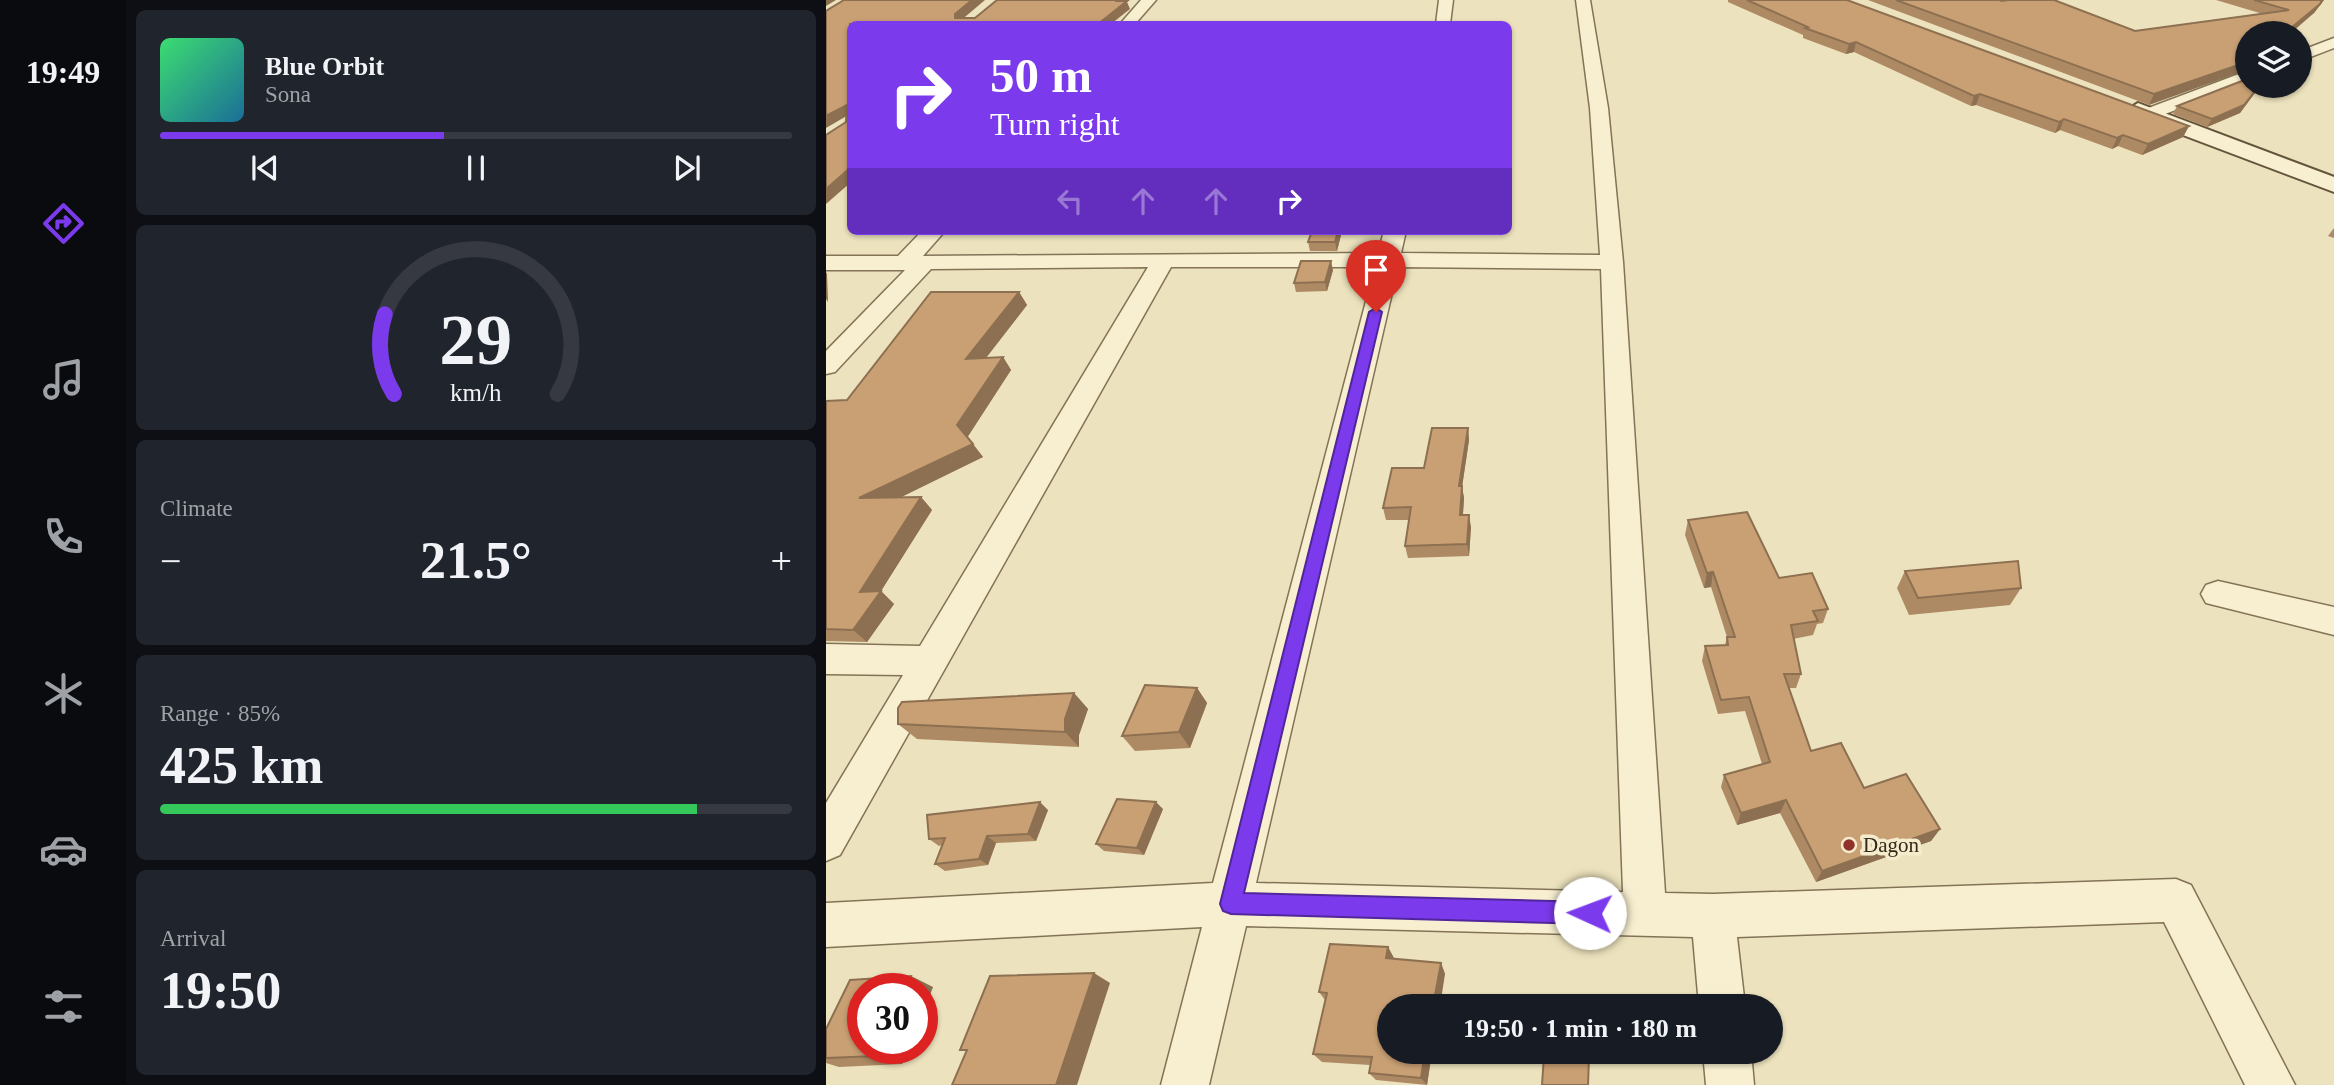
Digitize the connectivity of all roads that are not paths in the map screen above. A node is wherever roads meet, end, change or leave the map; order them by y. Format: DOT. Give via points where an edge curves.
graph roads {
  1 [pos="1149,0"];
  2 [pos="1446,0"];
  3 [pos="1583,0"];
  4 [pos="1129,21"];
  5 [pos="1443,21"];
  6 [pos="2334,43"];
  7 [pos="2312,51"];
  8 [pos="2235,81"];
  9 [pos="2123,104"];
  10 [pos="2149,114"];
  11 [pos="2334,185"];
  12 [pos="932,235"];
  13 [pos="1392,244"];
  14 [pos="1612,262"];
  15 [pos="826,263"];
  16 [pos="1162,263"];
  17 [pos="914,264"];
  18 [pos="826,366"];
  19 [pos="2218,594"];
  20 [pos="2334,621"];
  21 [pos="826,659"];
  22 [pos="930,661"];
  23 [pos="826,841"];
  24 [pos="1231,904"];
  25 [pos="1645,915"];
  26 [pos="1713,916"];
  27 [pos="826,925"];
  28 [pos="1721,994"];
  29 [pos="1728,1064"];
  30 [pos="1185,1085"];
  31 [pos="1730,1085"];
  32 [pos="2271,1085"];
  1 -- 4 [label="street"];
  2 -- 5 [label="street"];
  3 -- 14 [label="street" via="1599,108"];
  6 -- 7 [label="street"];
  8 -- 10 [label="street"];
  9 -- 10 [label="main road"];
  10 -- 11 [label="main road"];
  12 -- 17 [label="street"];
  13 -- 14 [label="street"];
  13 -- 16 [label="street"];
  13 -- 24 [label="street"];
  14 -- 25 [label="street"];
  15 -- 17 [label="street"];
  16 -- 17 [label="street"];
  16 -- 22 [label="street"];
  17 -- 18 [label="street"];
  19 -- 20 [label="street"];
  21 -- 22 [label="street"];
  22 -- 23 [label="street"];
  24 -- 25 [label="street"];
  24 -- 27 [label="street"];
  24 -- 30 [label="street"];
  25 -- 26 [label="street"];
  26 -- 28 [label="street"];
  26 -- 32 [label="street" via="2176,900"];
  29 -- 31 [label="street"];
}
